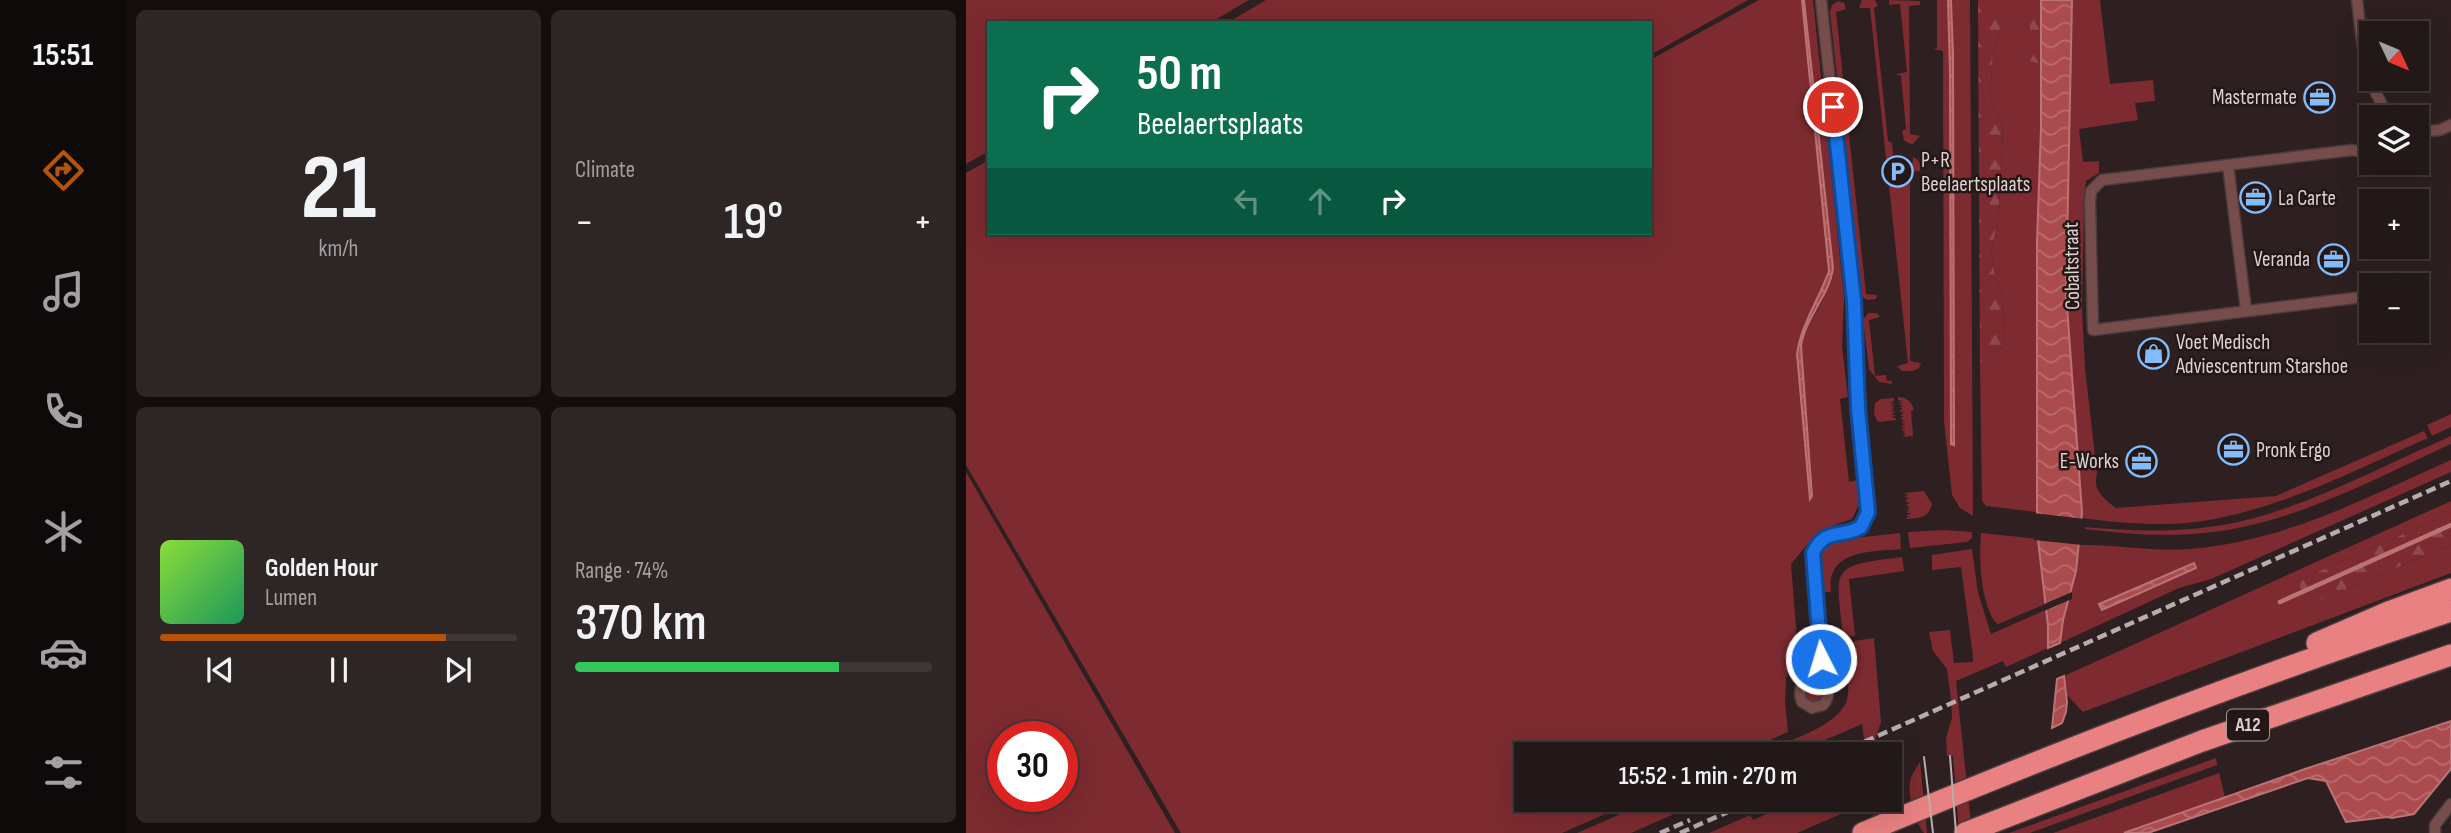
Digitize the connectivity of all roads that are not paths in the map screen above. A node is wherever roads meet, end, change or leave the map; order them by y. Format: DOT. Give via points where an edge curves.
graph roads {
  1 [pos="1821,0"];
  2 [pos="2357,0"];
  3 [pos="2383,105"];
  4 [pos="2451,125"];
  5 [pos="2429,131"];
  6 [pos="2359,151"];
  7 [pos="2228,165"];
  8 [pos="2359,297"];
  9 [pos="2246,310"];
  10 [pos="2451,589"];
  11 [pos="2451,611"];
  12 [pos="2451,655"];
  13 [pos="1821,659"];
  14 [pos="2099,737"];
  15 [pos="2451,804"];
  16 [pos="1863,833"];
  17 [pos="1965,833"];
  18 [pos="2435,833"];
  1 -- 13 [label="street" via="1854,301 1868,512 1861,527 1830,534 1813,553"];
  2 -- 3 [label="street" via="2363,50"];
  4 -- 5 [label="street"];
  6 -- 7 [label="street, Cobaltstraat"];
  7 -- 9 [label="street"];
  7 -- 9 [label="street, Cobaltstraat" via="2102,180 2095,185 2090,202 2093,330"];
  8 -- 9 [label="street, Cobaltstraat"];
  10 -- 14 [label="highway, A12"];
  11 -- 14 [label="highway, A12"];
  12 -- 17 [label="highway, A12" via="2202,741"];
  14 -- 16 [label="highway, A12"];
  15 -- 18 [label="street" via="2435,825"];
}
